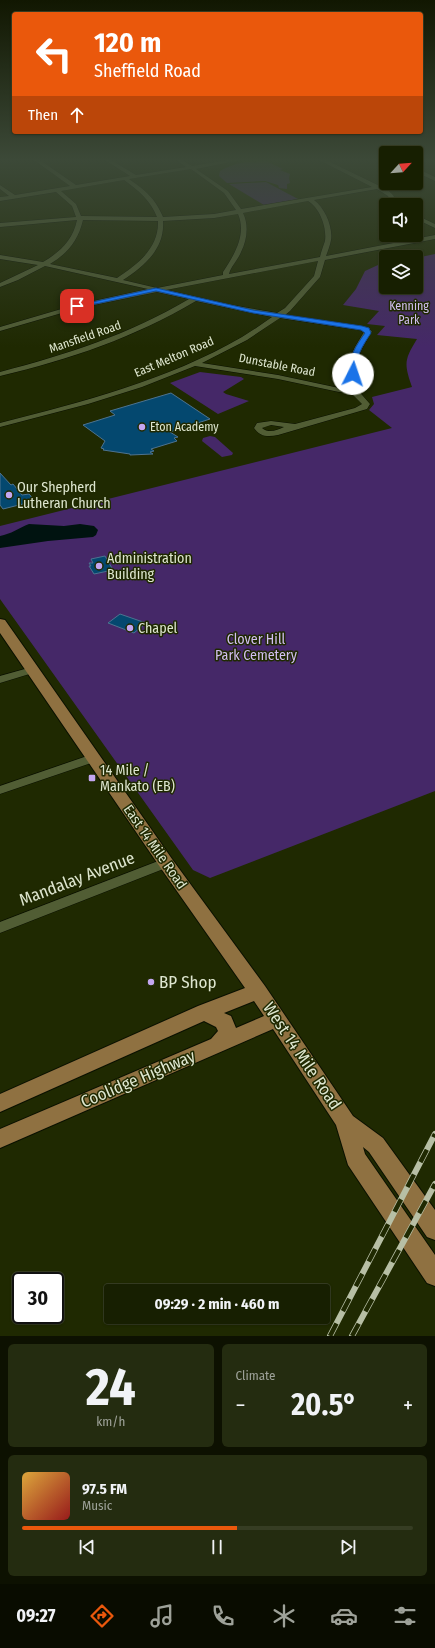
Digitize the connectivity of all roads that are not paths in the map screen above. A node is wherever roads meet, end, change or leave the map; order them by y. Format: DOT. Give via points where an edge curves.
graph roads {
  1 [pos="22,222"];
  2 [pos="80,222"];
  3 [pos="162,222"];
  4 [pos="242,222"];
  5 [pos="324,222"];
  6 [pos="0,224"];
  7 [pos="435,237"];
  8 [pos="0,256"];
  9 [pos="325,258"];
  10 [pos="45,264"];
  11 [pos="226,276"];
  12 [pos="118,280"];
  13 [pos="0,285"];
  14 [pos="156,290"];
  15 [pos="195,299"];
  16 [pos="278,316"];
  17 [pos="0,329"];
  18 [pos="195,364"];
  19 [pos="0,374"];
  20 [pos="352,387"];
  21 [pos="0,425"];
  22 [pos="295,426"];
  23 [pos="0,623"];
  24 [pos="32,670"];
  25 [pos="0,680"];
  26 [pos="93,758"];
  27 [pos="0,790"];
  28 [pos="166,863"];
  29 [pos="0,928"];
  30 [pos="258,991"];
  31 [pos="205,1012"];
  32 [pos="276,1019"];
  33 [pos="217,1045"];
  34 [pos="0,1103"];
  35 [pos="346,1122"];
  36 [pos="0,1139"];
  37 [pos="435,1229"];
  38 [pos="435,1275"];
  1 -- 6 [label="street"];
  2 -- 10 [label="street" via="74,239 64,251"];
  3 -- 12 [label="street" via="161,234 154,248 137,267"];
  4 -- 11 [label="street" via="243,240"];
  5 -- 9 [label="street, East Melton Road" via="328,245"];
  7 -- 9 [label="street"];
  8 -- 10 [label="street"];
  9 -- 11 [label="street"];
  9 -- 16 [label="street, East Melton Road" via="308,288"];
  10 -- 12 [label="street"];
  10 -- 13 [label="street"];
  11 -- 14 [label="street"];
  12 -- 14 [label="street"];
  14 -- 15 [label="street"];
  14 -- 17 [label="street" via="89,303"];
  15 -- 16 [label="street"];
  15 -- 19 [label="street, Mansfield Road" via="148,325 108,342"];
  16 -- 18 [label="street, East Melton Road" via="246,338"];
  16 -- 20 [label="street" via="367,330 368,333 354,356 355,384"];
  18 -- 20 [label="street, Dunstable Road" via="339,390"];
  18 -- 21 [label="street, East Melton Road" via="106,397"];
  20 -- 22 [label="street" via="365,402 364,407 354,412"];
  23 -- 24 [label="main road, East 14 Mile Road"];
  24 -- 25 [label="street"];
  24 -- 26 [label="main road, East 14 Mile Road"];
  26 -- 27 [label="street"];
  26 -- 28 [label="main road, East 14 Mile Road"];
  28 -- 29 [label="street, Mandalay Avenue"];
  28 -- 30 [label="main road, East 14 Mile Road"];
  30 -- 31 [label="main road"];
  30 -- 32 [label="main road, West 14 Mile Road"];
  31 -- 33 [label="main road" via="224,1022 228,1033"];
  31 -- 34 [label="main road"];
  32 -- 33 [label="main road, Coolidge Highway"];
  32 -- 35 [label="main road, West 14 Mile Road"];
  33 -- 36 [label="main road, Coolidge Highway"];
  35 -- 37 [label="main road, West 14 Mile Road" via="376,1145"];
  35 -- 38 [label="main road, West 14 Mile Road" via="355,1158"];
}
